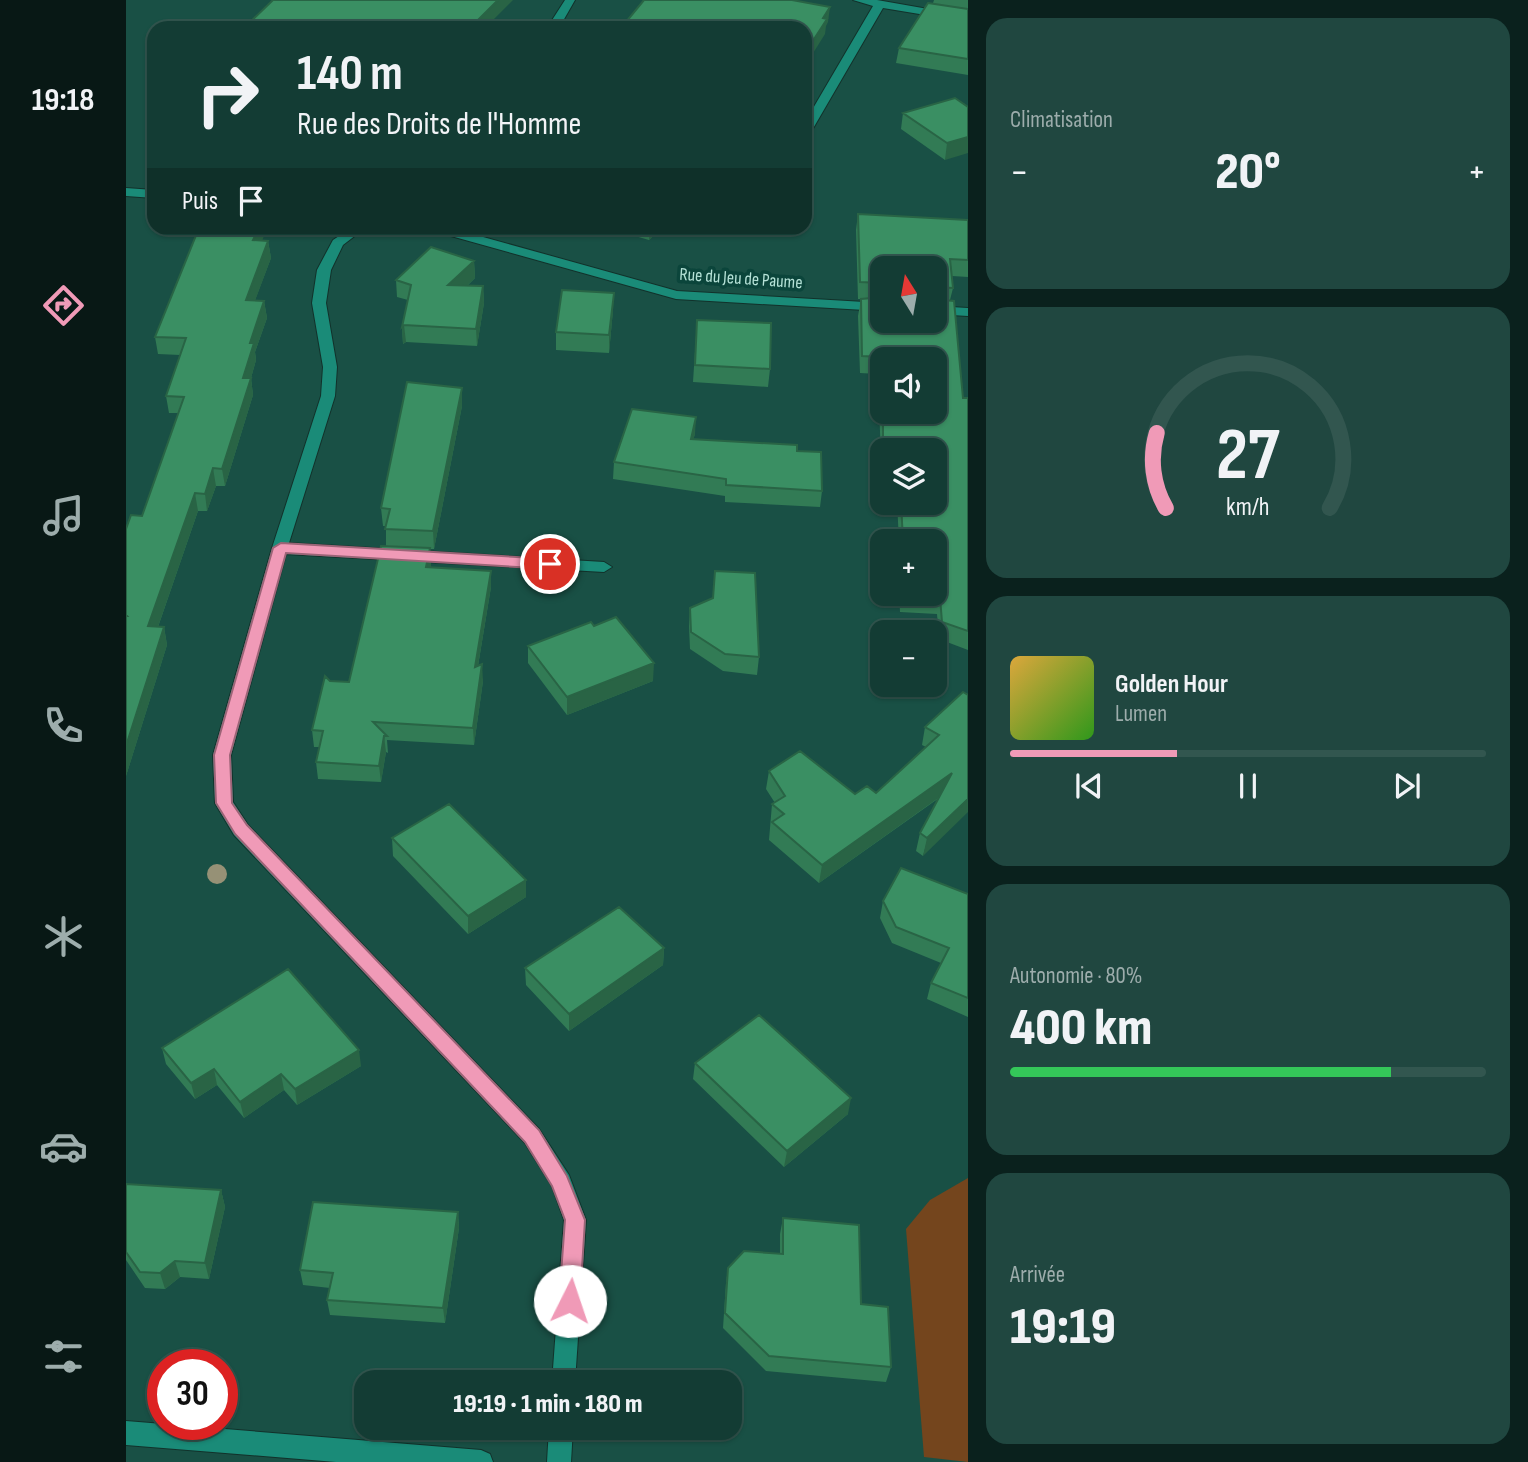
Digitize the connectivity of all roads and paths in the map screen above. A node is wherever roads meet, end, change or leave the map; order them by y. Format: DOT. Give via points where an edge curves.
graph roads {
  1 [pos="570,0"];
  2 [pos="858,0"];
  3 [pos="880,4"];
  4 [pos="968,19"];
  5 [pos="557,21"];
  6 [pos="812,120"];
  7 [pos="126,192"];
  8 [pos="147,194"];
  9 [pos="349,235"];
  10 [pos="463,235"];
  11 [pos="870,306"];
  12 [pos="947,311"];
  13 [pos="968,312"];
  14 [pos="281,548"];
  15 [pos="604,567"];
  16 [pos="565,1370"];
  17 [pos="126,1433"];
  18 [pos="560,1440"];
  19 [pos="481,1462"];
  20 [pos="559,1462"];
  1 -- 5 [label="street"];
  2 -- 3 [label="street"];
  3 -- 4 [label="street"];
  3 -- 6 [label="street"];
  7 -- 8 [label="street"];
  9 -- 14 [label="street" via="338,243 324,270 319,303 330,367 328,396"];
  10 -- 11 [label="street, Rue du Jeu de Paume" via="676,295"];
  12 -- 13 [label="street"];
  14 -- 15 [label="street"];
  14 -- 16 [label="street" via="222,755 224,803 241,830 532,1136 561,1182 575,1220"];
  17 -- 19 [label="street"];
  18 -- 20 [label="street"];
}
